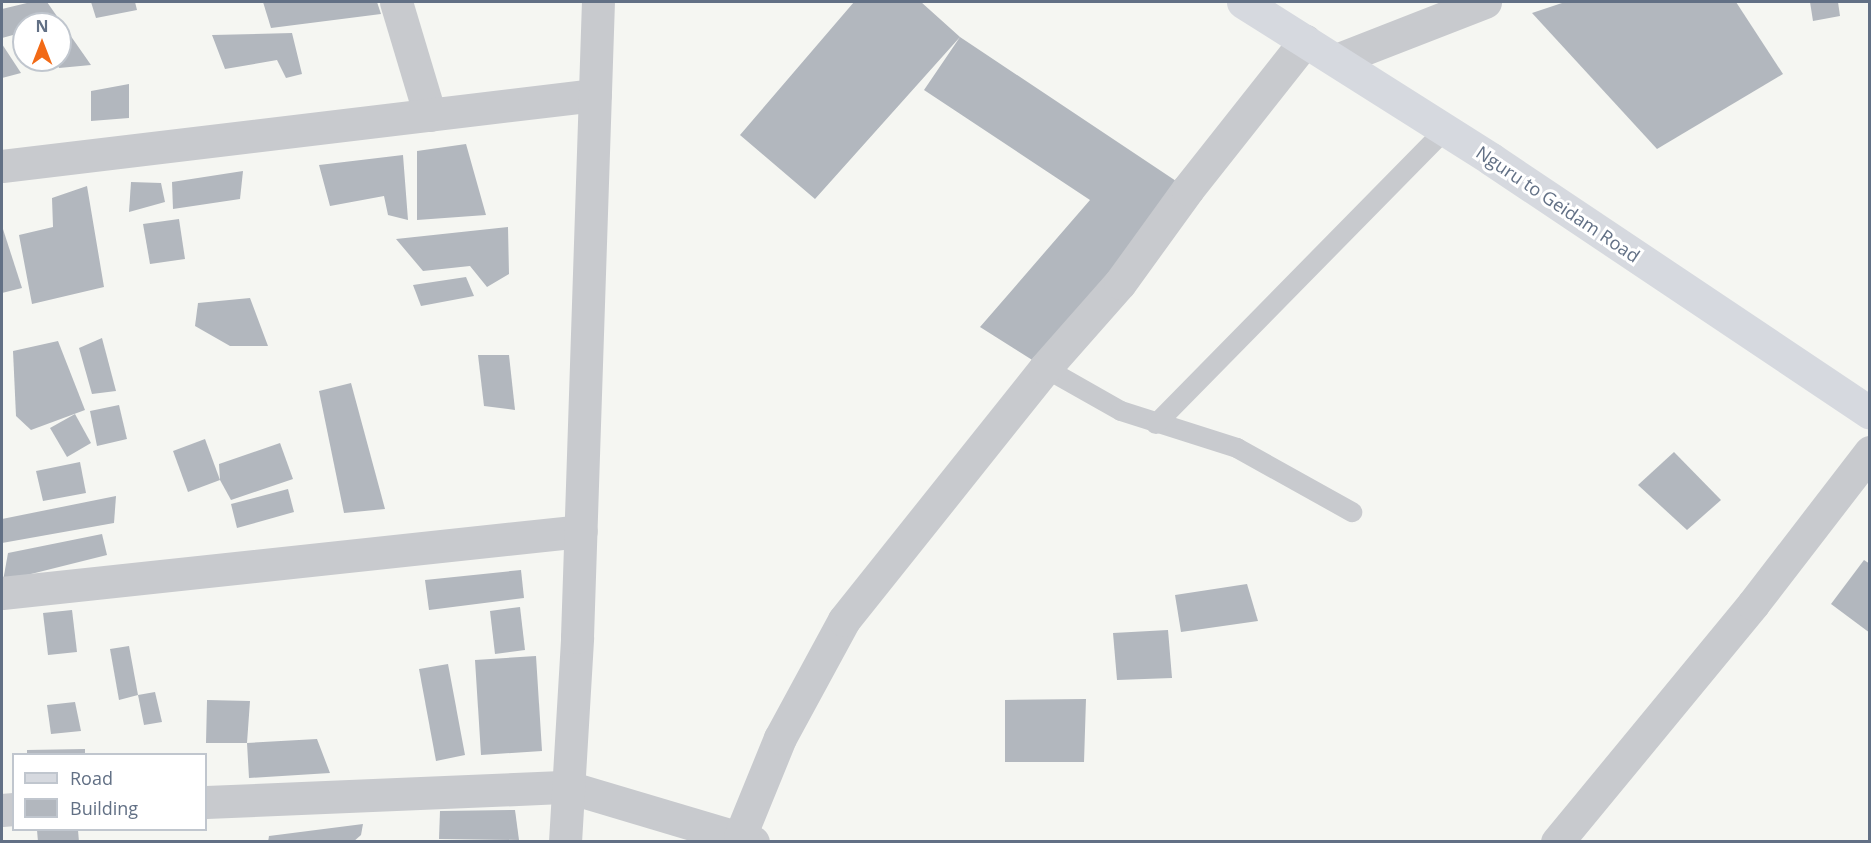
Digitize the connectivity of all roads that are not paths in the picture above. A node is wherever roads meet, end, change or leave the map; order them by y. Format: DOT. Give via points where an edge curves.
graph roads {
  1 [pos="396,2"];
  2 [pos="598,2"];
  3 [pos="1243,2"];
  4 [pos="1485,2"];
  5 [pos="1305,41"];
  6 [pos="1336,60"];
  7 [pos="595,95"];
  8 [pos="430,115"];
  9 [pos="1445,130"];
  10 [pos="2,166"];
  11 [pos="1046,368"];
  12 [pos="1869,413"];
  13 [pos="1156,424"];
  14 [pos="1869,452"];
  15 [pos="1352,512"];
  16 [pos="581,531"];
  17 [pos="2,593"];
  18 [pos="568,787"];
  19 [pos="207,801"];
  20 [pos="746,839"];
  21 [pos="565,842"];
  22 [pos="1557,842"];
  1 -- 8 [label="street"];
  2 -- 7 [label="street"];
  3 -- 5 [label="main road, Nguru to Geidam Road"];
  4 -- 6 [label="street"];
  5 -- 6 [label="main road, Nguru to Geidam Road"];
  5 -- 11 [label="street" via="1188,189 1120,283"];
  6 -- 9 [label="main road, Nguru to Geidam Road"];
  7 -- 8 [label="street"];
  7 -- 16 [label="street"];
  8 -- 10 [label="street"];
  9 -- 12 [label="main road, Nguru to Geidam Road"];
  9 -- 13 [label="lane"];
  11 -- 13 [label="lane" via="1087,394"];
  11 -- 20 [label="street" via="844,620 780,738"];
  13 -- 15 [label="lane" via="1189,429 1237,448"];
  14 -- 22 [label="street" via="1753,604"];
  16 -- 17 [label="street"];
  16 -- 18 [label="street"];
  18 -- 19 [label="street"];
  18 -- 20 [label="street"];
  18 -- 21 [label="street"];
}
